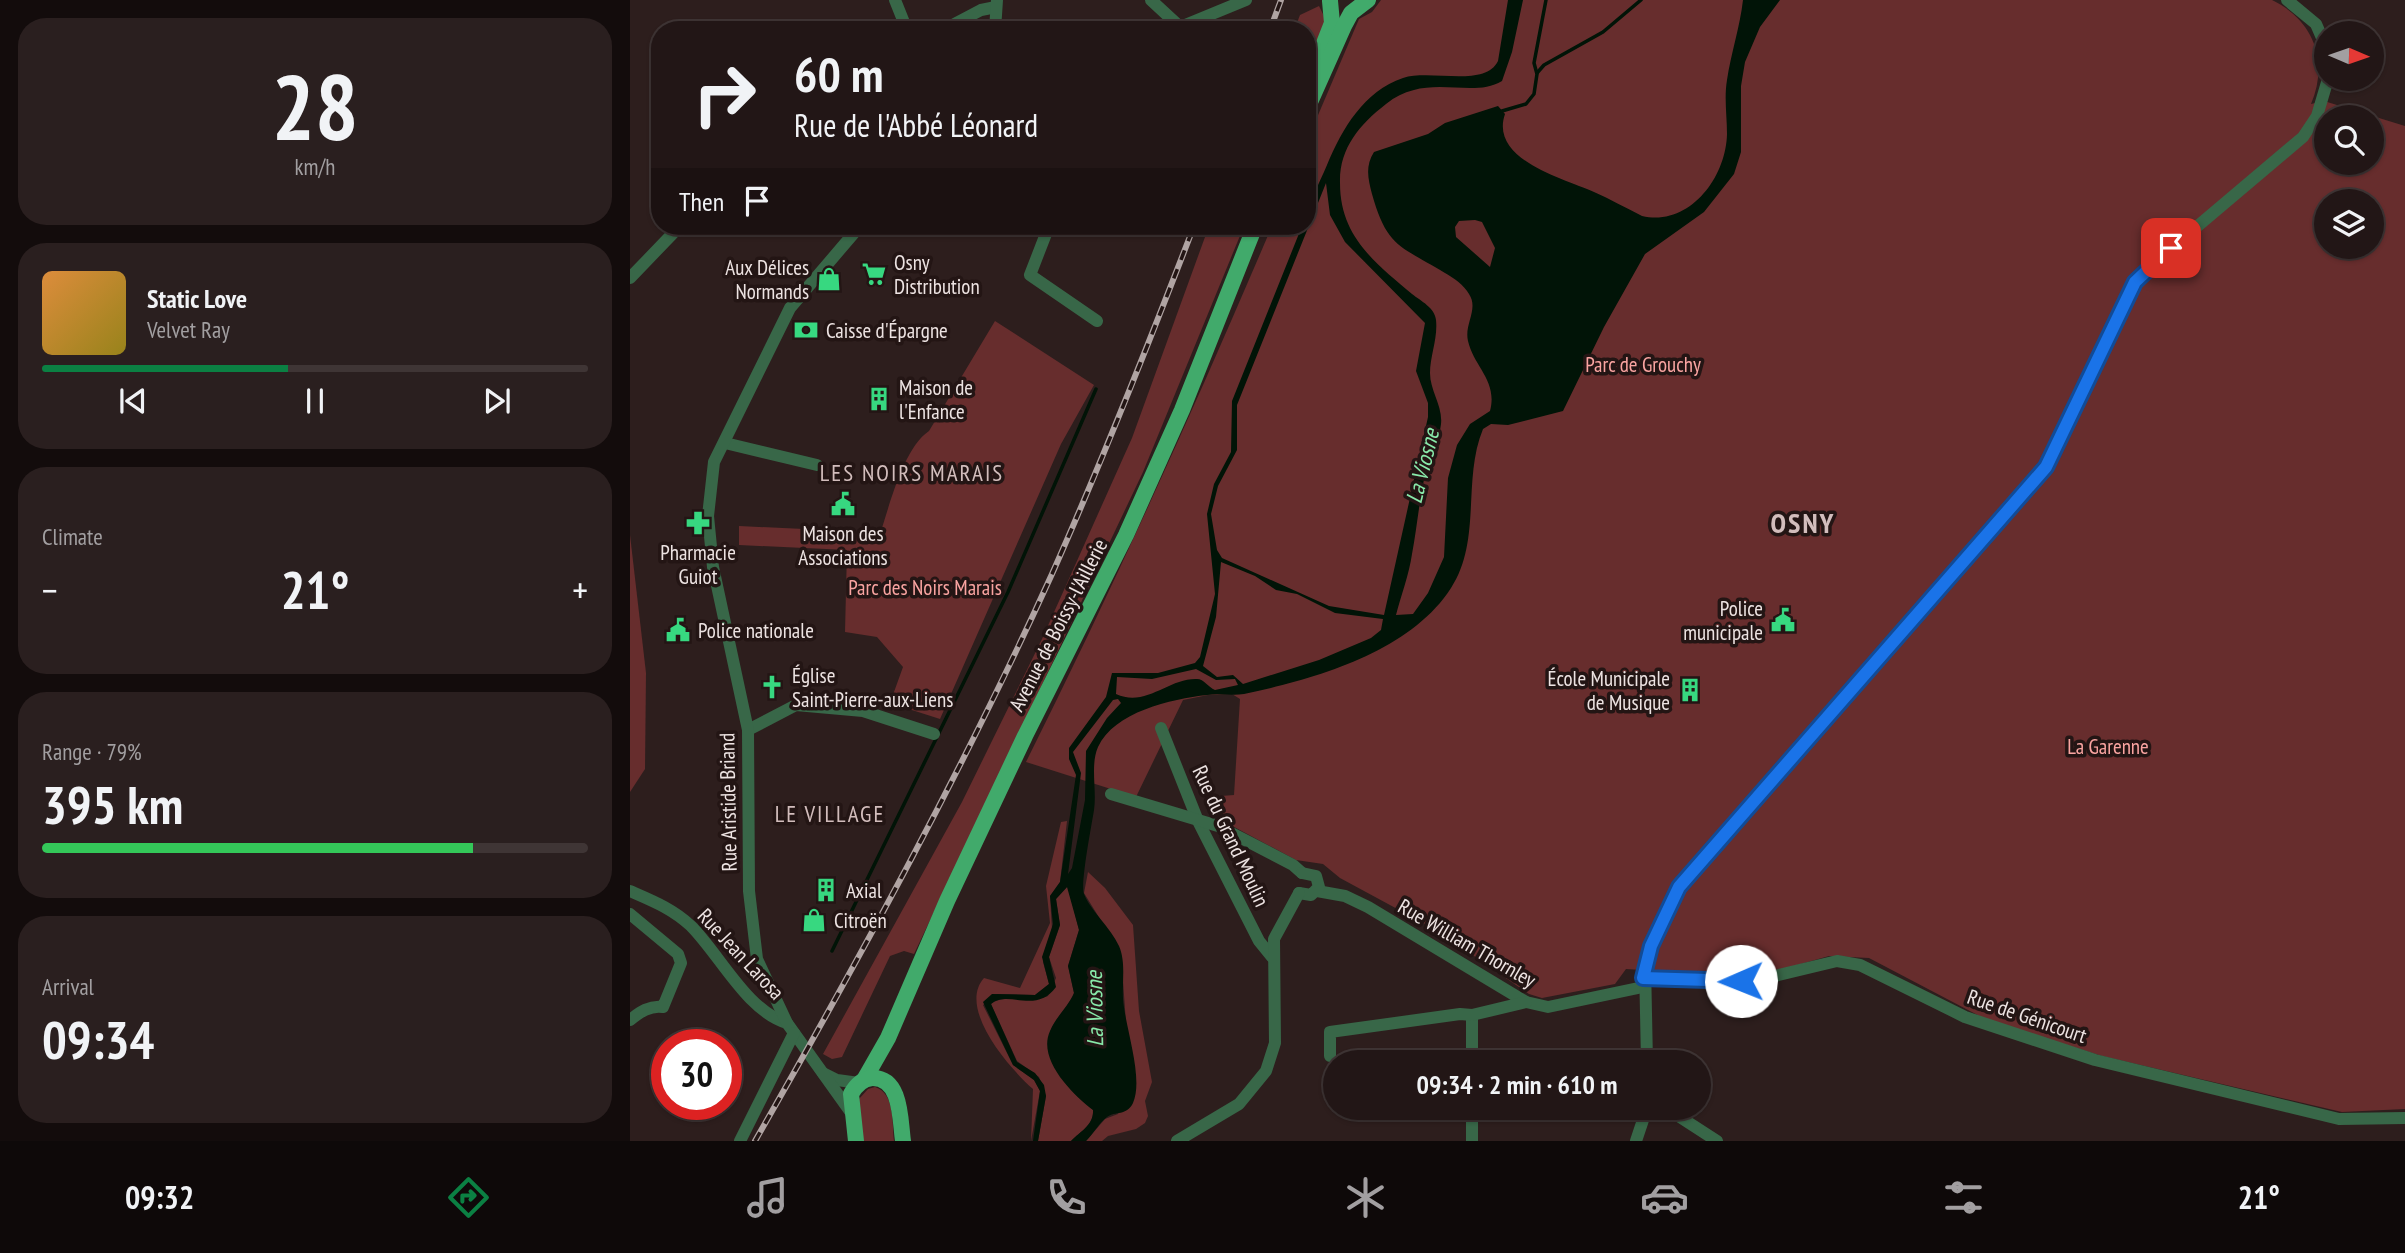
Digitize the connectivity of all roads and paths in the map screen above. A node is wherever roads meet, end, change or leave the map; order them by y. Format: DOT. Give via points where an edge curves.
graph roads {
  1 [pos="895,0"];
  2 [pos="1151,0"];
  3 [pos="1246,0"];
  4 [pos="2287,0"];
  5 [pos="1330,1"];
  6 [pos="997,4"];
  7 [pos="1363,4"];
  8 [pos="903,21"];
  9 [pos="960,21"];
  10 [pos="1170,21"];
  11 [pos="1194,21"];
  12 [pos="2314,22"];
  13 [pos="1316,63"];
  14 [pos="1316,89"];
  15 [pos="2325,91"];
  16 [pos="671,235"];
  17 [pos="849,235"];
  18 [pos="1046,235"];
  19 [pos="1251,235"];
  20 [pos="630,278"];
  21 [pos="1097,321"];
  22 [pos="725,443"];
  23 [pos="817,466"];
  24 [pos="1161,728"];
  25 [pos="748,730"];
  26 [pos="934,734"];
  27 [pos="1111,794"];
  28 [pos="1198,821"];
  29 [pos="1302,873"];
  30 [pos="630,891"];
  31 [pos="1317,891"];
  32 [pos="1299,893"];
  33 [pos="630,914"];
  34 [pos="1272,957"];
  35 [pos="1643,983"];
  36 [pos="1526,1003"];
  37 [pos="1472,1015"];
  38 [pos="630,1020"];
  39 [pos="790,1028"];
  40 [pos="888,1038"];
  41 [pos="1330,1050"];
  42 [pos="1472,1050"];
  43 [pos="1646,1050"];
  44 [pos="821,1072"];
  45 [pos="862,1082"];
  46 [pos="893,1089"];
  47 [pos="852,1114"];
  48 [pos="2405,1118"];
  49 [pos="1472,1120"];
  50 [pos="1643,1120"];
  51 [pos="1685,1120"];
  52 [pos="740,1141"];
  53 [pos="856,1141"];
  54 [pos="902,1141"];
  55 [pos="1177,1141"];
  56 [pos="1472,1141"];
  57 [pos="1636,1141"];
  58 [pos="1717,1141"];
  1 -- 8 [label="street"];
  2 -- 10 [label="street"];
  3 -- 11 [label="street"];
  4 -- 12 [label="street"];
  5 -- 7 [label="main road" via="1343,8"];
  5 -- 13 [label="main road" via="1332,23"];
  6 -- 9 [label="street"];
  7 -- 14 [label="main road" via="1344,26"];
  15 -- 35 [label="street" via="2318,116 2303,137 2141,274 2046,467 1685,879 1651,946"];
  16 -- 20 [label="street"];
  17 -- 22 [label="street, Rue Aristide Briand" via="790,308"];
  18 -- 21 [label="street" via="1030,275"];
  19 -- 40 [label="main road, Avenue de Boissy-l'Aillerie" via="1126,535 947,901"];
  22 -- 23 [label="street"];
  22 -- 25 [label="street, Rue Aristide Briand" via="714,462 708,516 713,567"];
  24 -- 28 [label="street, Rue du Grand Moulin"];
  25 -- 26 [label="street" via="796,705 863,711"];
  25 -- 39 [label="street, Rue Aristide Briand" via="753,942"];
  27 -- 28 [label="street"];
  28 -- 29 [label="street" via="1219,826"];
  28 -- 34 [label="street, Rue du Grand Moulin" via="1259,941"];
  29 -- 31 [label="street" via="1316,876"];
  29 -- 32 [label="street" via="1295,882"];
  30 -- 39 [label="street, Rue Jean Larosa" via="672,909 758,1004"];
  31 -- 32 [label="street" via="1307,896"];
  31 -- 36 [label="street, Rue William Thornley" via="1345,896 1368,907"];
  32 -- 34 [label="street" via="1274,939"];
  33 -- 38 [label="street" via="678,954 681,963 663,1007 640,1012"];
  34 -- 55 [label="street" via="1275,1035 1266,1071 1239,1104"];
  35 -- 36 [label="street, Rue William Thornley" via="1548,1007"];
  35 -- 43 [label="street"];
  35 -- 48 [label="street, Rue de Génicourt" via="1724,983 1758,980 1837,961 1860,965 1965,1017 2095,1060 2339,1119"];
  36 -- 37 [label="street"];
  37 -- 41 [label="street" via="1329,1032"];
  37 -- 42 [label="street"];
  39 -- 44 [label="street, Rue Aristide Briand"];
  39 -- 52 [label="street"];
  40 -- 45 [label="main road, Avenue de Boissy-l'Aillerie"];
  40 -- 46 [label="main road, Avenue de Boissy-l'Aillerie" via="885,1069"];
  44 -- 45 [label="street" via="837,1080"];
  44 -- 47 [label="street, Rue Aristide Briand"];
  45 -- 46 [label="main road" via="880,1079"];
  45 -- 47 [label="main road, Avenue de Boissy-l'Aillerie" via="851,1094"];
  46 -- 54 [label="main road, Avenue de Boissy-l'Aillerie"];
  47 -- 53 [label="main road"];
  49 -- 56 [label="street"];
  50 -- 57 [label="street"];
  51 -- 58 [label="street"];
}
